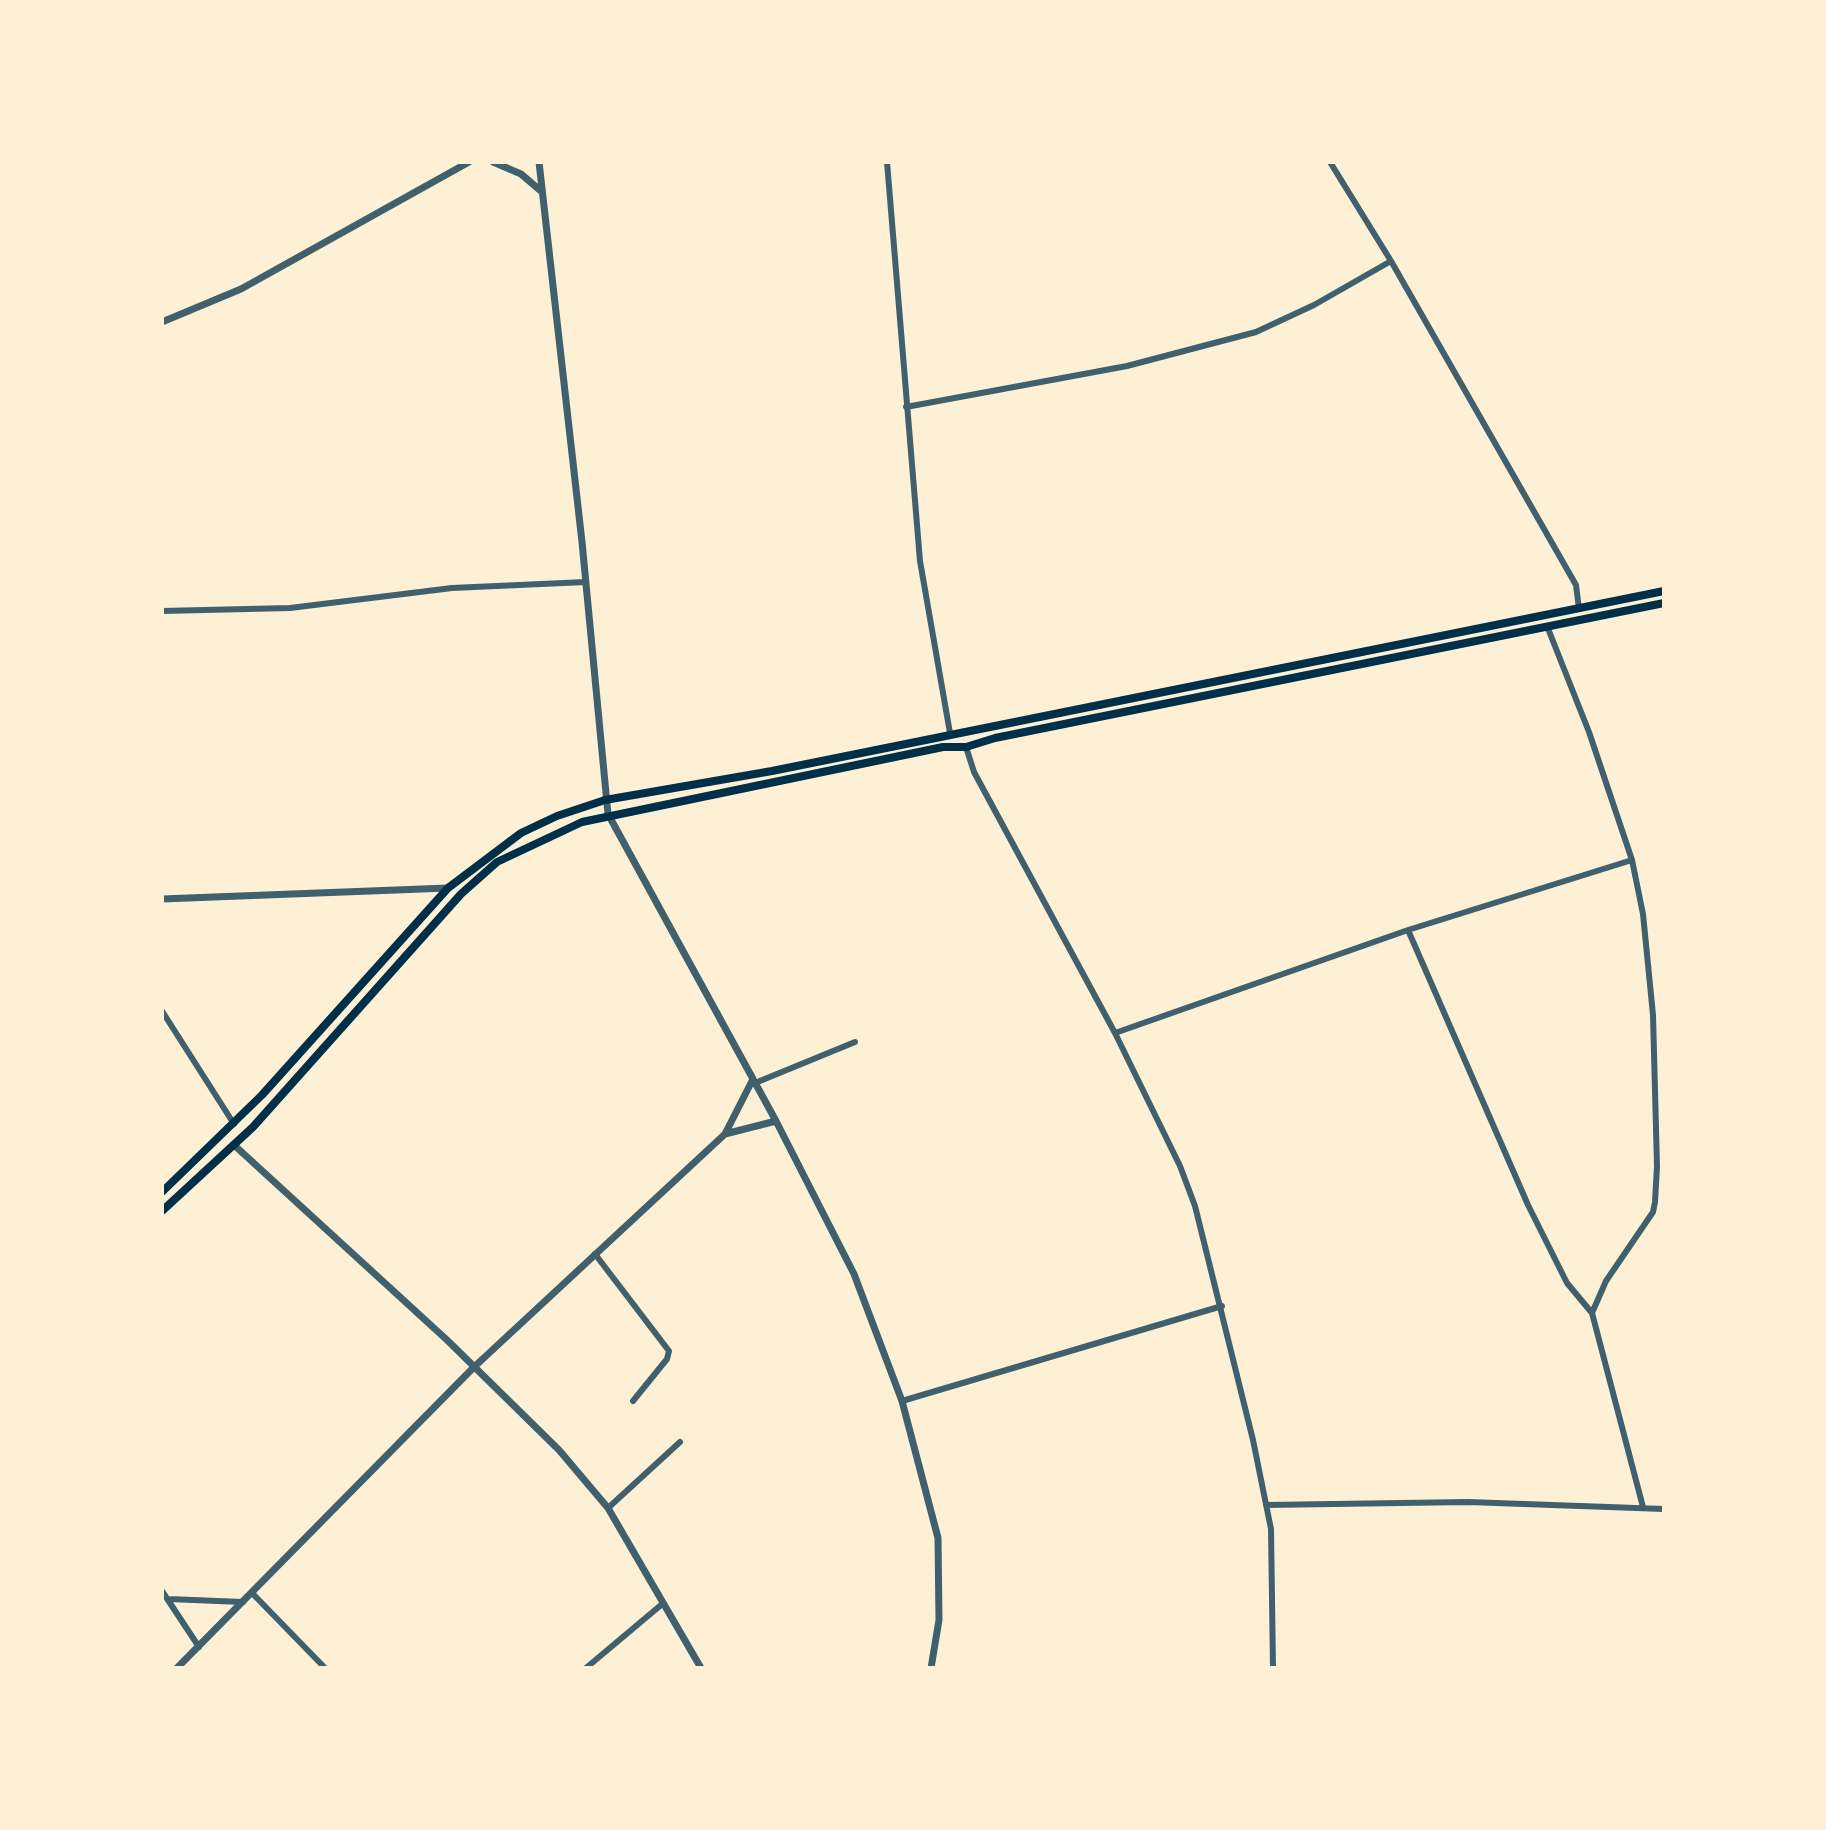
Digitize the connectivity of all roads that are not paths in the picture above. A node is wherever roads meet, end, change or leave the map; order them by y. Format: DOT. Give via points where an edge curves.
graph roads {
  1 [pos="469,162"];
  2 [pos="493,162"];
  3 [pos="539,162"];
  4 [pos="887,162"];
  5 [pos="1330,162"];
  6 [pos="541,191"];
  7 [pos="1391,261"];
  8 [pos="162,322"];
  9 [pos="906,407"];
  10 [pos="586,582"];
  11 [pos="1664,591"];
  12 [pos="1664,603"];
  13 [pos="1579,609"];
  14 [pos="162,611"];
  15 [pos="1547,626"];
  16 [pos="950,733"];
  17 [pos="966,747"];
  18 [pos="605,800"];
  19 [pos="608,814"];
  20 [pos="1632,860"];
  21 [pos="448,888"];
  22 [pos="162,899"];
  23 [pos="1408,930"];
  24 [pos="162,1011"];
  25 [pos="1115,1033"];
  26 [pos="855,1042"];
  27 [pos="754,1081"];
  28 [pos="776,1121"];
  29 [pos="234,1124"];
  30 [pos="725,1134"];
  31 [pos="234,1145"];
  32 [pos="162,1192"];
  33 [pos="162,1211"];
  34 [pos="1653,1212"];
  35 [pos="1664,1213"];
  36 [pos="595,1254"];
  37 [pos="1222,1306"];
  38 [pos="1592,1313"];
  39 [pos="473,1368"];
  40 [pos="633,1401"];
  41 [pos="902,1401"];
  42 [pos="680,1442"];
  43 [pos="1266,1505"];
  44 [pos="1643,1507"];
  45 [pos="608,1508"];
  46 [pos="1664,1509"];
  47 [pos="162,1591"];
  48 [pos="252,1593"];
  49 [pos="168,1599"];
  50 [pos="243,1602"];
  51 [pos="661,1605"];
  52 [pos="199,1647"];
  53 [pos="177,1668"];
  54 [pos="325,1668"];
  55 [pos="586,1668"];
  56 [pos="701,1668"];
  57 [pos="931,1668"];
  58 [pos="1273,1668"];
  1 -- 8 [label="street" via="241,289"];
  2 -- 6 [label="street" via="521,174"];
  3 -- 6 [label="street"];
  4 -- 9 [label="street"];
  5 -- 7 [label="street"];
  6 -- 10 [label="street"];
  7 -- 9 [label="street" via="1256,332 1127,366"];
  7 -- 13 [label="street" via="1576,585"];
  9 -- 16 [label="street" via="920,561"];
  10 -- 14 [label="street" via="452,588 290,608"];
  10 -- 18 [label="street"];
  11 -- 13 [label="main road"];
  12 -- 15 [label="main road"];
  13 -- 16 [label="main road"];
  15 -- 17 [label="main road"];
  15 -- 20 [label="street"];
  16 -- 18 [label="main road"];
  17 -- 19 [label="main road" via="943,747"];
  17 -- 25 [label="street" via="974,772"];
  18 -- 19 [label="street"];
  18 -- 21 [label="main road" via="521,833"];
  19 -- 27 [label="street"];
  19 -- 31 [label="main road" via="497,862 433,924"];
  20 -- 23 [label="street"];
  20 -- 34 [label="street" via="1653,1015"];
  21 -- 22 [label="street"];
  21 -- 29 [label="main road"];
  23 -- 25 [label="street"];
  23 -- 38 [label="street" via="1528,1205 1567,1283"];
  24 -- 29 [label="street"];
  25 -- 37 [label="street" via="1180,1166"];
  26 -- 27 [label="street"];
  27 -- 28 [label="street"];
  27 -- 30 [label="street"];
  28 -- 30 [label="street"];
  28 -- 41 [label="street" via="854,1274"];
  29 -- 32 [label="main road"];
  30 -- 36 [label="street"];
  31 -- 33 [label="main road"];
  31 -- 39 [label="street"];
  34 -- 35 [label="street"];
  34 -- 38 [label="street" via="1606,1281"];
  36 -- 39 [label="street"];
  36 -- 40 [label="street" via="669,1351"];
  37 -- 41 [label="street"];
  37 -- 43 [label="street"];
  38 -- 44 [label="street"];
  39 -- 45 [label="street" via="559,1450"];
  39 -- 48 [label="street"];
  41 -- 57 [label="street" via="938,1538 939,1620"];
  42 -- 45 [label="street"];
  43 -- 44 [label="street" via="1468,1502"];
  43 -- 58 [label="street" via="1274,1562"];
  44 -- 46 [label="street"];
  45 -- 51 [label="street"];
  47 -- 49 [label="street"];
  48 -- 50 [label="street"];
  48 -- 54 [label="street"];
  49 -- 50 [label="street"];
  49 -- 52 [label="street"];
  50 -- 52 [label="street"];
  51 -- 55 [label="street"];
  51 -- 56 [label="street"];
  52 -- 53 [label="street"];
}
